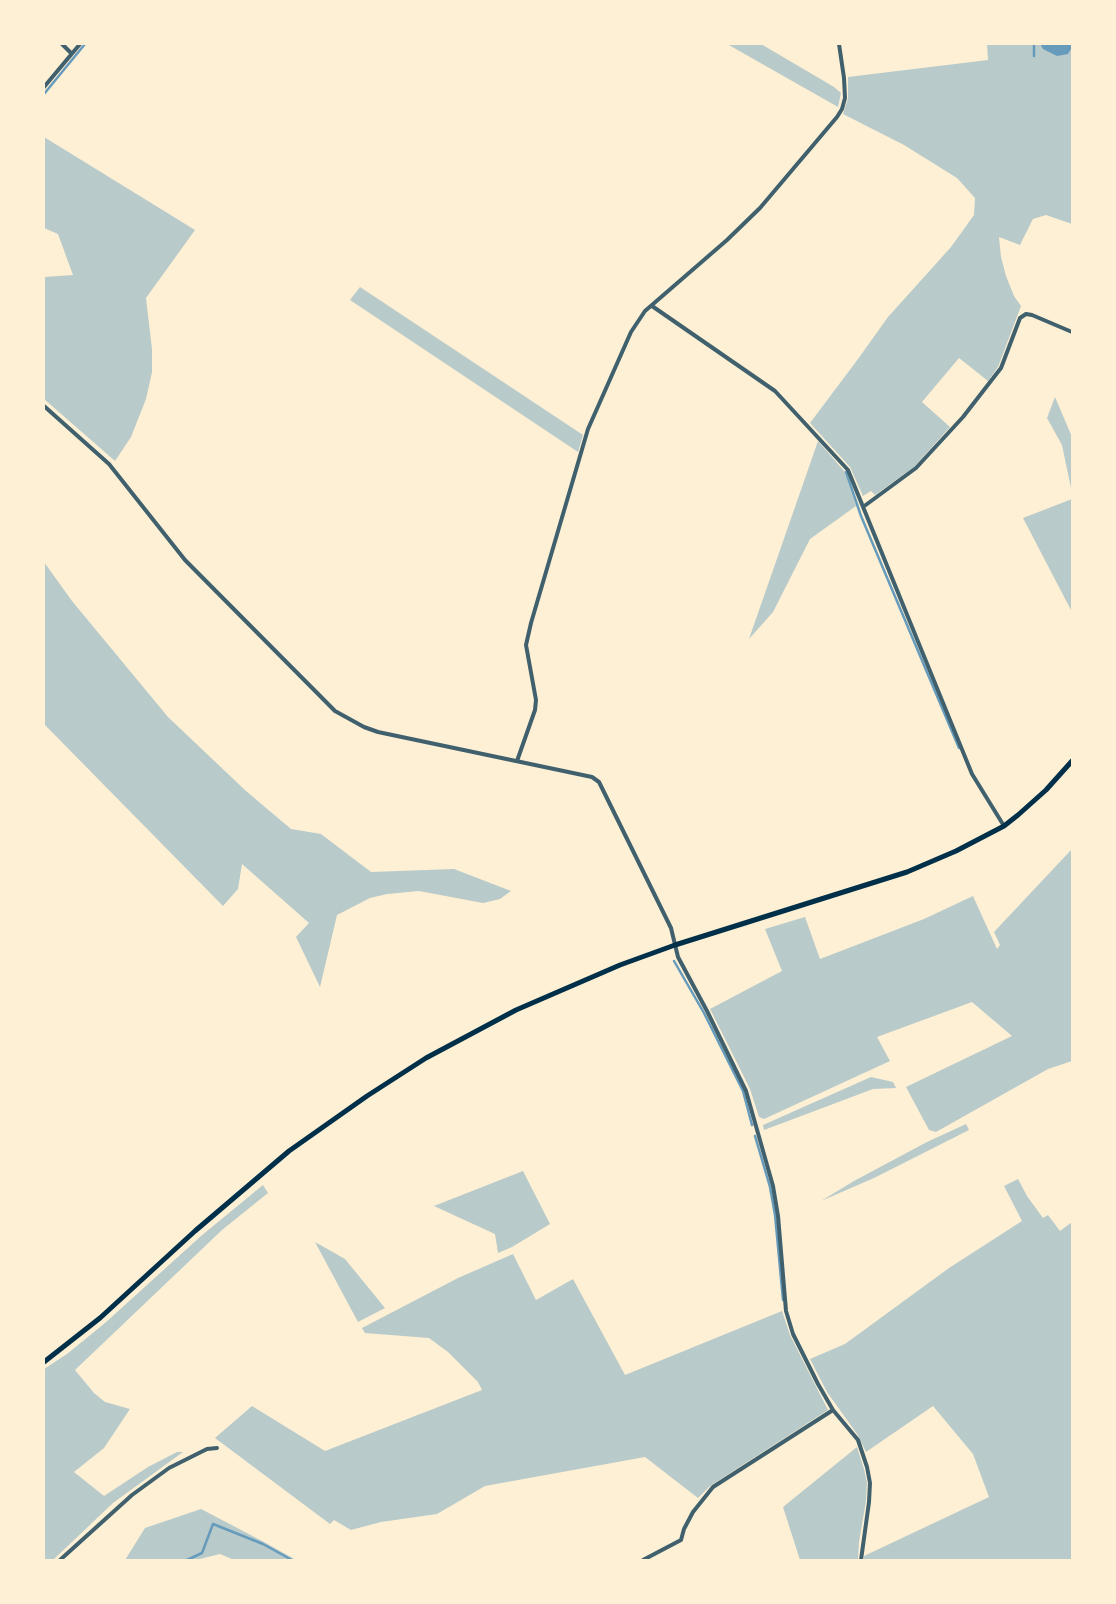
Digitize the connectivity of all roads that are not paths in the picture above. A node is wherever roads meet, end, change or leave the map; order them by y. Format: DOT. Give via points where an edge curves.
graph roads {
  1 [pos="62,44"];
  2 [pos="80,44"];
  3 [pos="839,44"];
  4 [pos="71,53"];
  5 [pos="44,87"];
  6 [pos="652,306"];
  7 [pos="1072,332"];
  8 [pos="44,406"];
  9 [pos="863,507"];
  10 [pos="517,761"];
  11 [pos="1072,761"];
  12 [pos="1004,826"];
  13 [pos="674,945"];
  14 [pos="44,1362"];
  15 [pos="833,1410"];
  16 [pos="217,1448"];
  17 [pos="60,1560"];
  18 [pos="644,1560"];
  19 [pos="861,1560"];
  1 -- 4 [label="street"];
  2 -- 4 [label="street"];
  3 -- 6 [label="street" via="845,98 837,118 760,208"];
  4 -- 5 [label="street"];
  6 -- 9 [label="street" via="775,391 848,470"];
  6 -- 10 [label="street" via="644,311 631,332 586,438 526,645 536,700"];
  7 -- 9 [label="street" via="1032,315 1020,318 1000,368 963,417 916,468"];
  8 -- 10 [label="street" via="109,464 185,560 335,711 378,732"];
  9 -- 12 [label="street" via="972,774"];
  10 -- 13 [label="street" via="592,777 598,782 671,928"];
  11 -- 12 [label="main road" via="1046,790"];
  12 -- 13 [label="main road" via="907,872"];
  13 -- 14 [label="main road" via="610,968 516,1010 426,1058 367,1096 263,1172 100,1318"];
  13 -- 15 [label="street" via="746,1091 773,1186 786,1311 793,1334"];
  15 -- 18 [label="street" via="713,1487 693,1512 681,1540"];
  15 -- 19 [label="street" via="858,1440 870,1483"];
  16 -- 17 [label="street" via="207,1449 169,1468 132,1494"];
}
